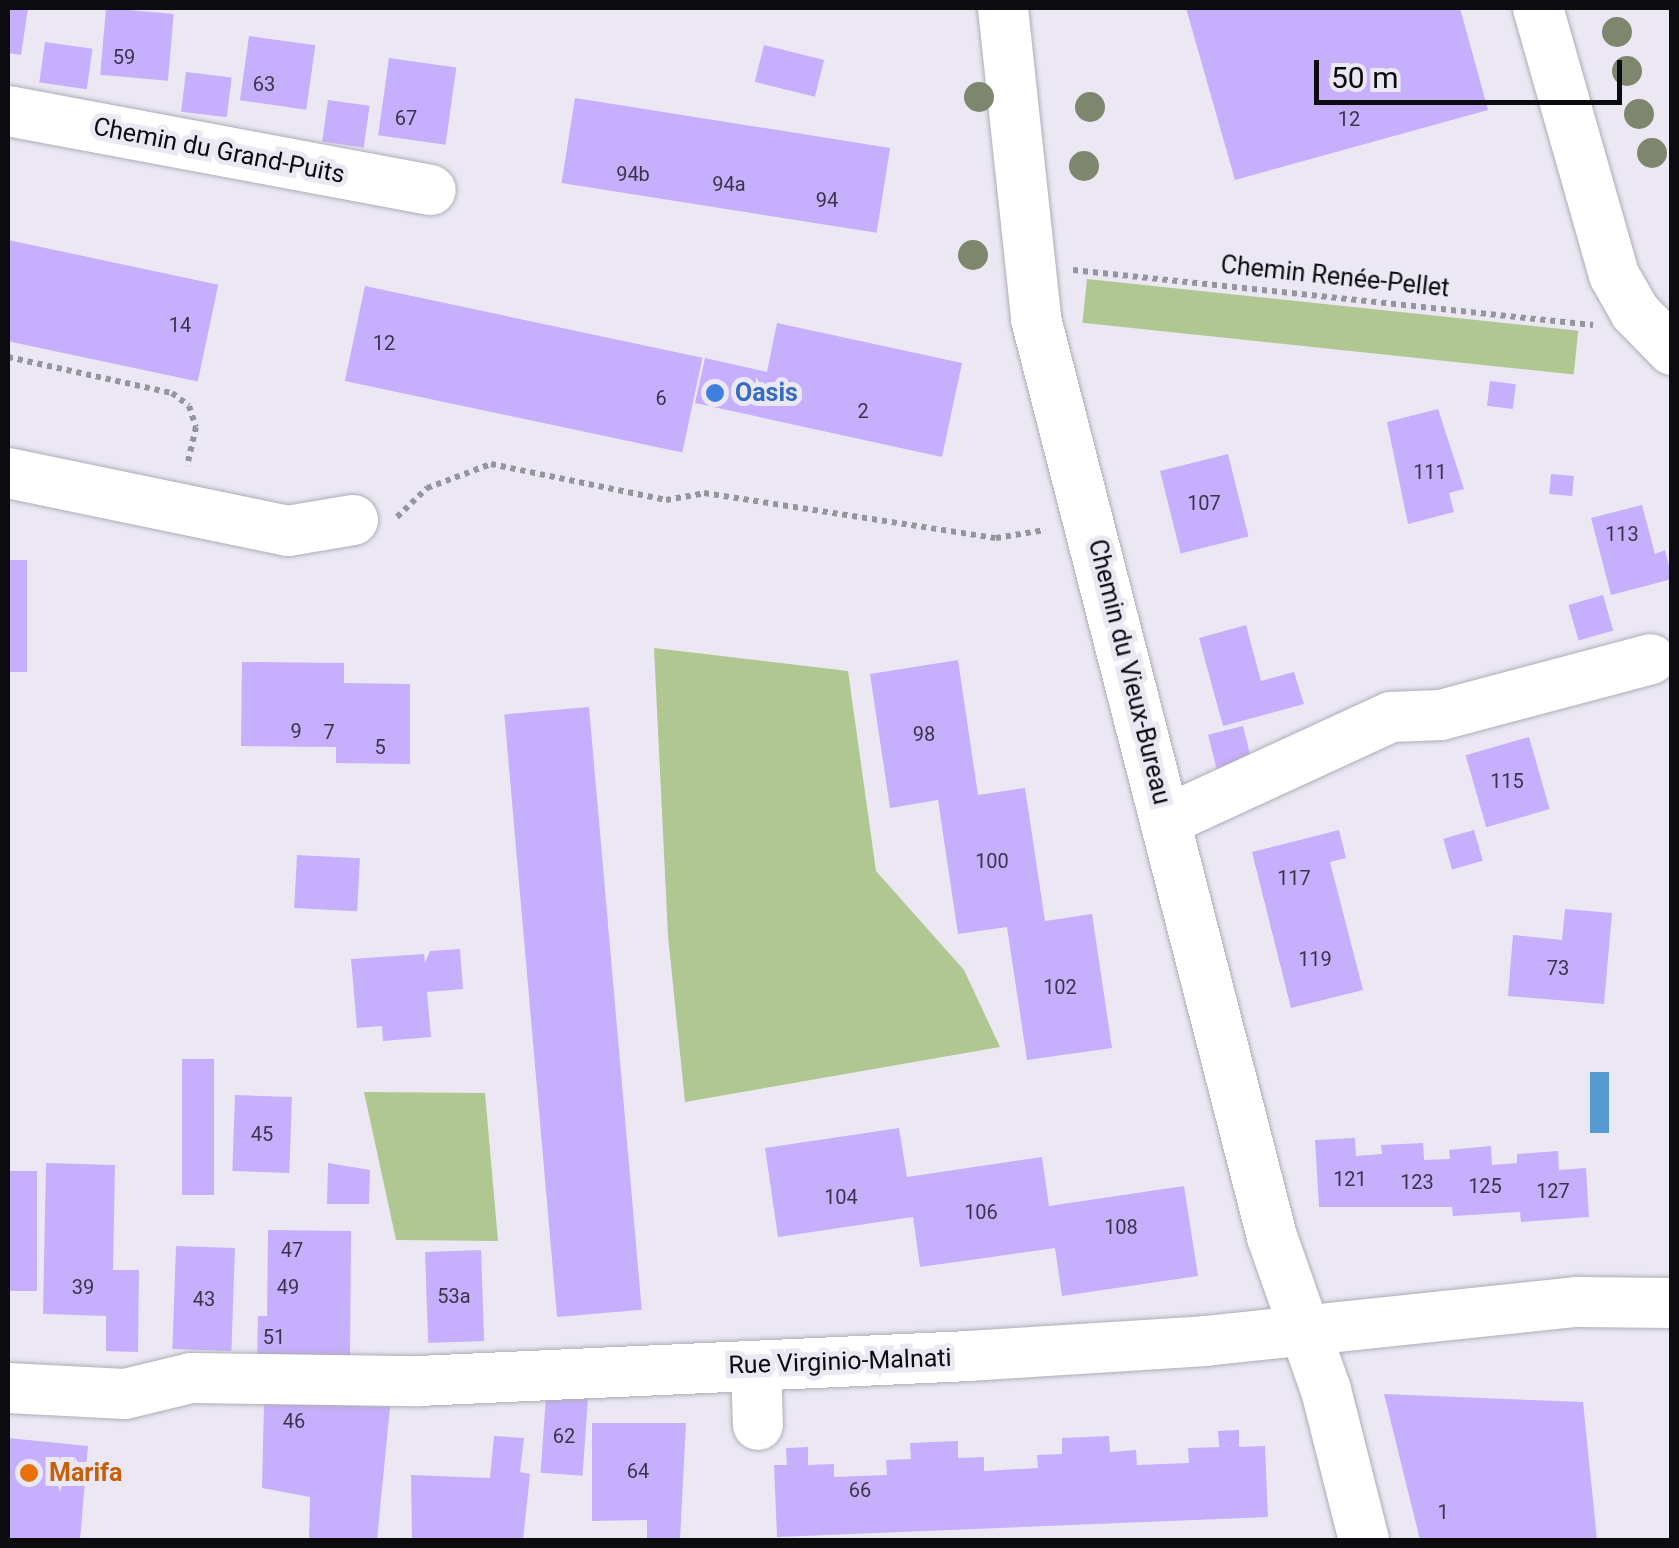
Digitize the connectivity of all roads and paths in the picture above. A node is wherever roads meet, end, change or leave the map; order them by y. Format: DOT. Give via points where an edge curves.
graph roads {
  1 [pos="1003,8"];
  2 [pos="1538,8"];
  3 [pos="8,111"];
  4 [pos="432,190"];
  5 [pos="1061,268"];
  6 [pos="1604,326"];
  7 [pos="1672,350"];
  8 [pos="8,357"];
  9 [pos="8,473"];
  10 [pos="178,506"];
  11 [pos="353,520"];
  12 [pos="1056,528"];
  13 [pos="1651,660"];
  14 [pos="1167,820"];
  15 [pos="1672,1303"];
  16 [pos="1302,1328"];
  17 [pos="756,1366"];
  18 [pos="8,1388"];
  19 [pos="758,1425"];
  20 [pos="1364,1540"];
  1 -- 14 [label="street, Chemin du Vieux-Bureau" via="1036,320"];
  2 -- 7 [label="street" via="1614,275 1635,312"];
  3 -- 4 [label="street, Chemin du Grand-Puits"];
  5 -- 6 [label="path, Chemin Renée-Pellet"];
  8 -- 10 [label="path" via="172,393 190,406 196,427"];
  9 -- 10 [label="street"];
  10 -- 11 [label="street" via="288,532"];
  11 -- 12 [label="path" via="394,520 427,488 491,464 666,500 704,494 996,538"];
  13 -- 14 [label="street" via="1441,715 1391,717"];
  14 -- 16 [label="street, Chemin du Vieux-Bureau"];
  15 -- 16 [label="street, Rue Virginio-Malnati" via="1576,1302"];
  16 -- 17 [label="street, Rue Virginio-Malnati" via="1186,1342"];
  16 -- 20 [label="street, Chemin du Vieux-Bureau" via="1326,1390"];
  17 -- 18 [label="street, Rue Virginio-Malnati" via="419,1381 191,1378 125,1394"];
  17 -- 19 [label="street"];
}
